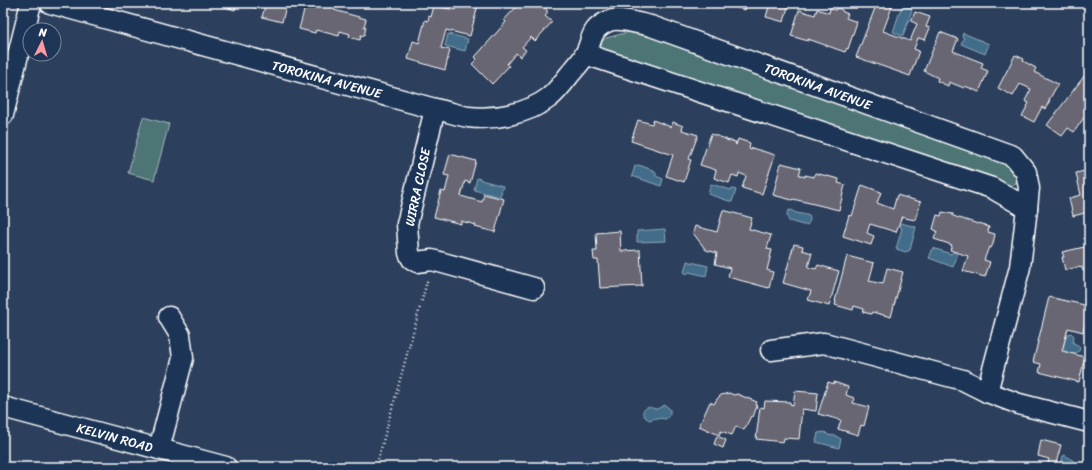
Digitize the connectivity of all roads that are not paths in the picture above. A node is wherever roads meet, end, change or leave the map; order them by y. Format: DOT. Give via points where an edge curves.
graph roads {
  1 [pos="31,3"];
  2 [pos="50,3"];
  3 [pos="585,54"];
  4 [pos="435,109"];
  5 [pos="3,115"];
  6 [pos="1027,208"];
  7 [pos="534,288"];
  8 [pos="169,317"];
  9 [pos="771,350"];
  10 [pos="987,392"];
  11 [pos="3,408"];
  12 [pos="1089,422"];
  13 [pos="159,449"];
  14 [pos="181,461"];
  15 [pos="226,467"];
  1 -- 5 [label="street"];
  2 -- 4 [label="street, TOROKINA AVENUE"];
  3 -- 4 [label="street, TOROKINA AVENUE" via="549,98 531,108 490,118 467,117"];
  3 -- 6 [label="street" via="992,188"];
  3 -- 6 [label="street, TOROKINA AVENUE" via="597,27 610,20 651,26 1013,156 1026,172"];
  4 -- 7 [label="street, WIRRA CLOSE" via="407,224 409,253 412,259 418,262 432,260"];
  6 -- 10 [label="street, TOROKINA AVENUE" via="1020,267"];
  8 -- 13 [label="street" via="180,335 183,358"];
  9 -- 10 [label="street" via="824,343 963,380"];
  10 -- 12 [label="street" via="1019,404"];
  11 -- 13 [label="street, KELVIN ROAD"];
  13 -- 14 [label="street, KELVIN ROAD"];
  14 -- 15 [label="street, KELVIN ROAD"];
}
